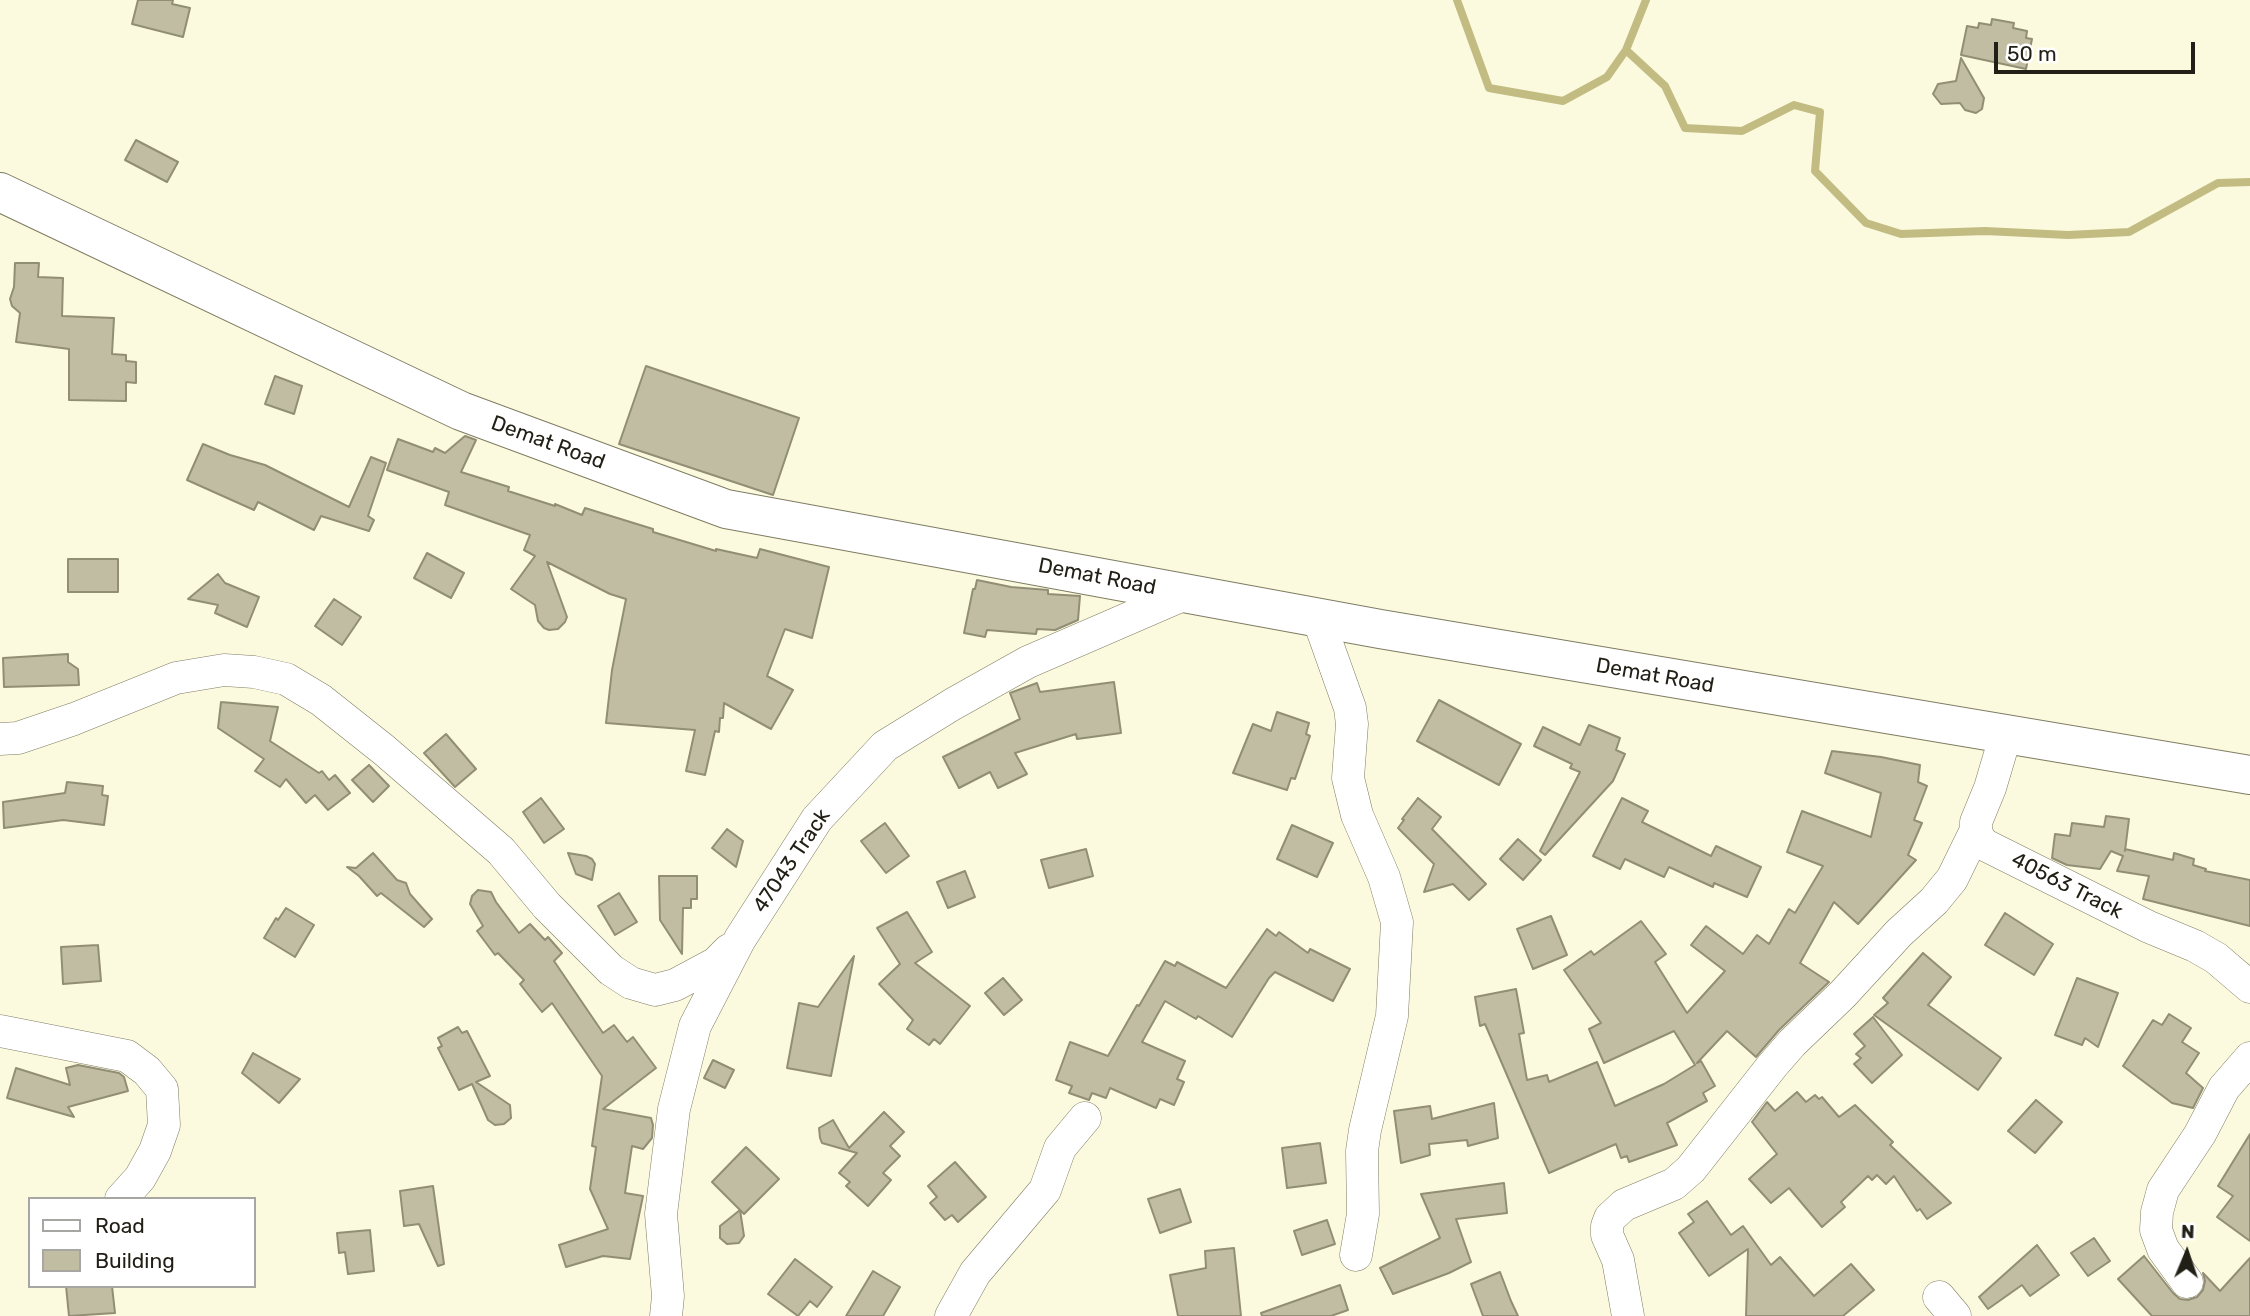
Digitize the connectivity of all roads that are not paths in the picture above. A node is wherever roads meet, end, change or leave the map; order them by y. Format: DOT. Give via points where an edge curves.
graph roads {
  1 [pos="0,192"];
  2 [pos="1185,594"];
  3 [pos="1318,618"];
  4 [pos="2006,734"];
  5 [pos="0,739"];
  6 [pos="2250,775"];
  7 [pos="1976,830"];
  8 [pos="740,939"];
  9 [pos="2250,987"];
  10 [pos="0,1031"];
  11 [pos="2250,1058"];
  12 [pos="1086,1118"];
  13 [pos="123,1197"];
  14 [pos="1356,1255"];
  15 [pos="2187,1282"];
  16 [pos="666,1316"];
  17 [pos="951,1316"];
  18 [pos="1628,1316"];
  1 -- 2 [label="street, Demat Road" via="461,411 726,509"];
  2 -- 3 [label="street, Demat Road"];
  2 -- 8 [label="street, 47043 Track" via="1028,663 885,746 817,819"];
  3 -- 4 [label="street, Demat Road"];
  3 -- 14 [label="street" via="1350,708 1348,778 1357,815 1384,877 1397,922 1392,1016 1362,1151 1363,1214"];
  4 -- 6 [label="street, Demat Road"];
  4 -- 7 [label="street"];
  5 -- 8 [label="street" via="41,731 176,678 224,670 286,679 321,700 384,750 501,852 547,906 611,970 631,983 655,990 675,985 716,963"];
  7 -- 9 [label="street, 40563 Track" via="1986,845 2216,958"];
  7 -- 18 [label="street" via="1952,879 1934,901 1786,1051 1691,1169 1674,1184 1624,1205 1610,1218 1607,1235 1618,1260"];
  8 -- 16 [label="street, 47043 Track" via="695,1026 674,1110 661,1214"];
  10 -- 13 [label="street" via="127,1056 147,1070 162,1089 164,1125 155,1151"];
  11 -- 15 [label="street" via="2224,1088 2163,1190 2156,1230 2163,1249"];
  12 -- 17 [label="street" via="1060,1148 1045,1190 975,1273"];
}
